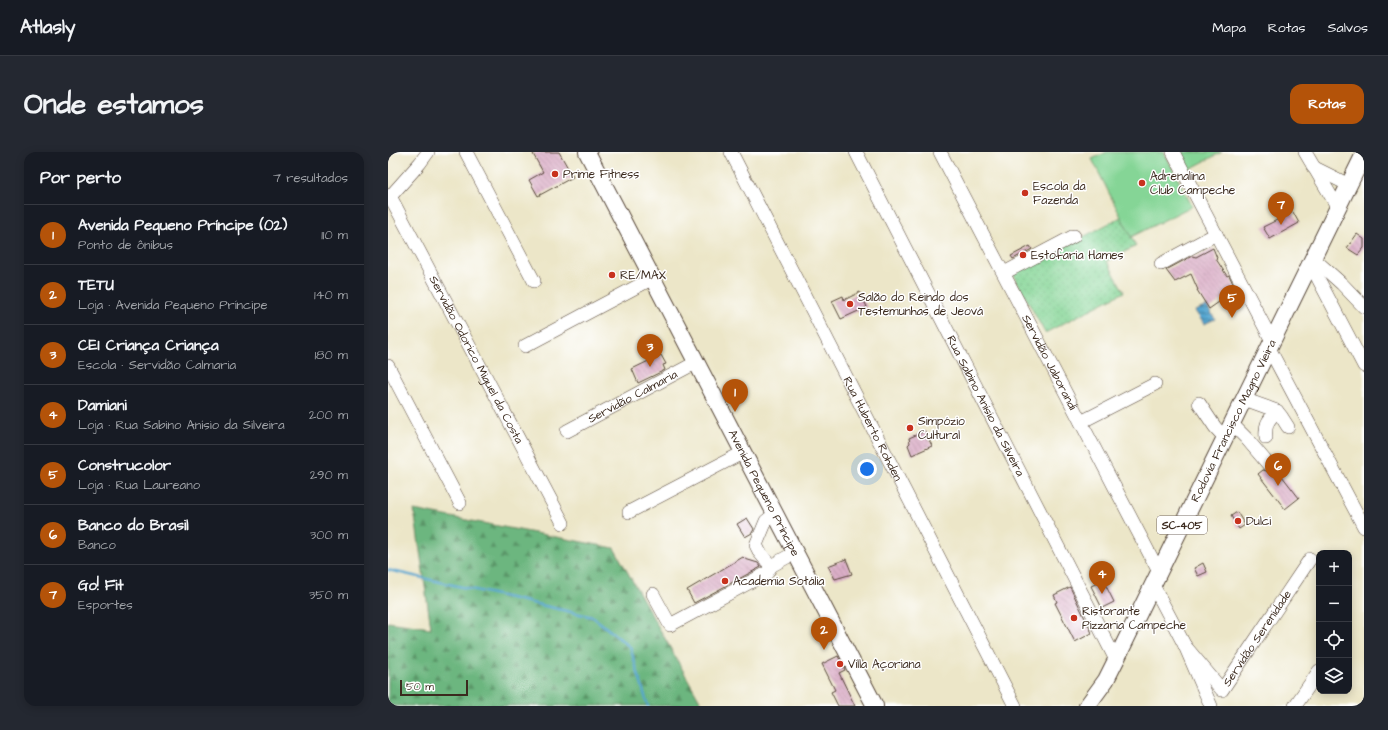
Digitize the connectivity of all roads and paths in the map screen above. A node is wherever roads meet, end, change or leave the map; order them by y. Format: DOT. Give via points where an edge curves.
graph roads {
  1 [pos="428,152"];
  2 [pos="466,152"];
  3 [pos="587,152"];
  4 [pos="731,152"];
  5 [pos="856,152"];
  6 [pos="940,152"];
  7 [pos="1173,152"];
  8 [pos="1305,152"];
  9 [pos="1364,154"];
  10 [pos="1313,167"];
  11 [pos="1349,185"];
  12 [pos="389,197"];
  13 [pos="1338,208"];
  14 [pos="1216,234"];
  15 [pos="1074,236"];
  16 [pos="1312,261"];
  17 [pos="1162,264"];
  18 [pos="1004,273"];
  19 [pos="653,278"];
  20 [pos="534,281"];
  21 [pos="1364,307"];
  22 [pos="1271,344"];
  23 [pos="525,346"];
  24 [pos="697,362"];
  25 [pos="388,366"];
  26 [pos="1364,366"];
  27 [pos="1155,384"];
  28 [pos="1244,399"];
  29 [pos="1198,404"];
  30 [pos="1277,411"];
  31 [pos="1081,422"];
  32 [pos="1288,427"];
  33 [pos="567,431"];
  34 [pos="1228,431"];
  35 [pos="1266,438"];
  36 [pos="744,452"];
  37 [pos="1268,464"];
  38 [pos="460,503"];
  39 [pos="629,512"];
  40 [pos="775,514"];
  41 [pos="563,523"];
  42 [pos="1364,527"];
  43 [pos="796,552"];
  44 [pos="1310,559"];
  45 [pos="771,566"];
  46 [pos="1156,578"];
  47 [pos="653,594"];
  48 [pos="1185,646"];
  49 [pos="1116,660"];
  50 [pos="1316,675"];
  51 [pos="875,706"];
  52 [pos="1015,706"];
  53 [pos="1087,706"];
  54 [pos="1211,706"];
  55 [pos="1295,706"];
  1 -- 12 [label="street"];
  2 -- 20 [label="street"];
  3 -- 19 [label="main road, Avenida Pequeno Príncipe"];
  4 -- 52 [label="street, Rua Huberto Rohden"];
  5 -- 49 [label="street, Rua Sabino Anísio da Silveira"];
  6 -- 18 [label="street, Servidão Jaborandi"];
  7 -- 14 [label="street"];
  8 -- 10 [label="street"];
  9 -- 11 [label="main road, Rodovia Francisco Magno Vieira / SC-405"];
  10 -- 11 [label="street"];
  10 -- 13 [label="street"];
  11 -- 13 [label="main road, Rodovia Francisco Magno Vieira / SC-405"];
  12 -- 41 [label="street, Servidão Odorico Miguel da Costa"];
  13 -- 16 [label="main road, Rodovia Francisco Magno Vieira / SC-405"];
  14 -- 17 [label="street"];
  14 -- 22 [label="street"];
  15 -- 18 [label="street"];
  16 -- 21 [label="street" via="1342,284"];
  16 -- 22 [label="main road, Rodovia Francisco Magno Vieira / SC-405"];
  16 -- 26 [label="street"];
  18 -- 31 [label="street, Servidão Jaborandi"];
  19 -- 23 [label="street"];
  19 -- 24 [label="main road, Avenida Pequeno Príncipe"];
  22 -- 28 [label="main road, Rodovia Francisco Magno Vieira / SC-405"];
  22 -- 42 [label="street"];
  24 -- 33 [label="street, Servidão Calmaria"];
  24 -- 36 [label="main road, Avenida Pequeno Príncipe"];
  25 -- 38 [label="street"];
  27 -- 31 [label="street"];
  28 -- 30 [label="street"];
  28 -- 34 [label="main road, Rodovia Francisco Magno Vieira / SC-405"];
  29 -- 34 [label="street" via="1214,427"];
  30 -- 32 [label="street"];
  30 -- 35 [label="street" via="1267,423"];
  31 -- 46 [label="street, Servidão Jaborandi"];
  34 -- 37 [label="street" via="1246,438"];
  34 -- 46 [label="main road, Rodovia Francisco Magno Vieira / SC-405"];
  36 -- 39 [label="street"];
  36 -- 40 [label="main road, Avenida Pequeno Príncipe"];
  40 -- 43 [label="main road, Avenida Pequeno Príncipe"];
  40 -- 45 [label="street" via="766,522 756,545"];
  43 -- 45 [label="street"];
  43 -- 51 [label="main road, Avenida Pequeno Príncipe"];
  44 -- 48 [label="street, Servidão Serenidade" via="1222,690"];
  45 -- 47 [label="street" via="767,573 670,625"];
  46 -- 48 [label="street, Servidão Jaborandi"];
  46 -- 49 [label="main road, Rodovia Francisco Magno Vieira / SC-405"];
  48 -- 54 [label="street"];
  49 -- 53 [label="main road, Rodovia Francisco Magno Vieira / SC-405" via="1103,685"];
  50 -- 55 [label="street"];
}
